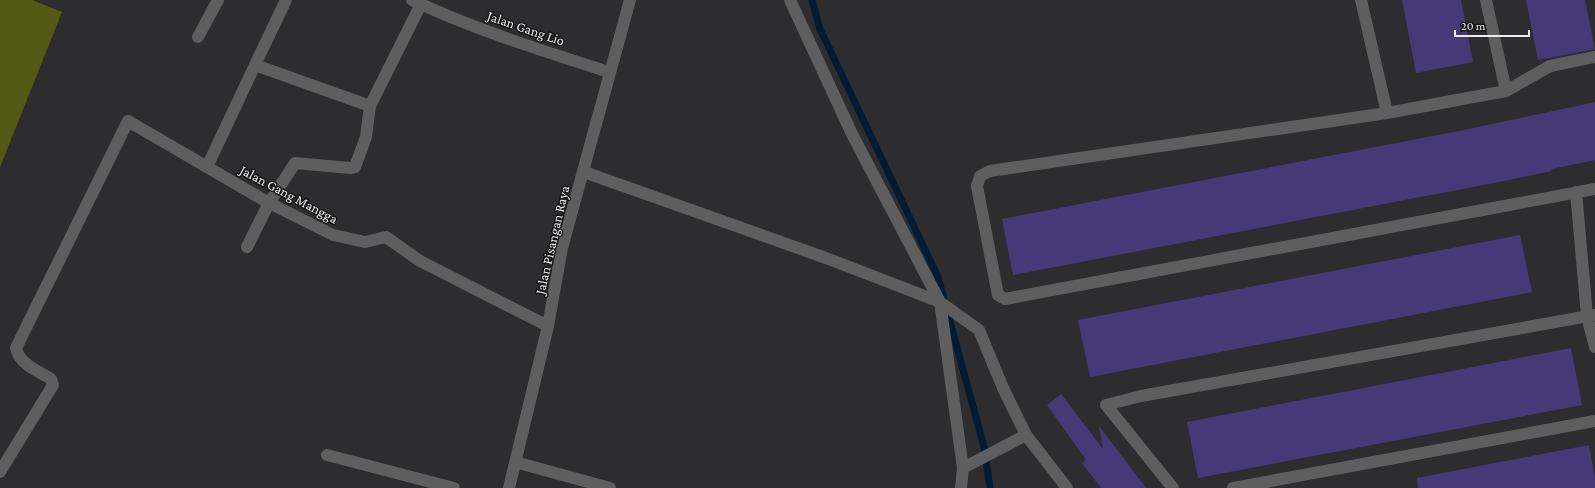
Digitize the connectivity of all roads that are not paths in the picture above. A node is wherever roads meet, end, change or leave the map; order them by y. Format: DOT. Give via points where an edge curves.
graph roads {
  1 [pos="218,0"];
  2 [pos="286,0"];
  3 [pos="630,0"];
  4 [pos="790,0"];
  5 [pos="1361,0"];
  6 [pos="1486,0"];
  7 [pos="417,2"];
  8 [pos="198,37"];
  9 [pos="1595,57"];
  10 [pos="255,65"];
  11 [pos="609,72"];
  12 [pos="1506,91"];
  13 [pos="370,106"];
  14 [pos="1387,113"];
  15 [pos="207,167"];
  16 [pos="584,172"];
  17 [pos="1595,189"];
  18 [pos="1576,192"];
  19 [pos="269,203"];
  20 [pos="247,247"];
  21 [pos="940,302"];
  22 [pos="1591,316"];
  23 [pos="548,326"];
  24 [pos="1595,347"];
  25 [pos="1595,421"];
  26 [pos="1026,435"];
  27 [pos="327,455"];
  28 [pos="515,462"];
  29 [pos="963,468"];
  30 [pos="0,472"];
  31 [pos="454,488"];
  32 [pos="508,488"];
  33 [pos="610,488"];
  34 [pos="961,488"];
  35 [pos="1067,488"];
  36 [pos="1173,488"];
  37 [pos="1233,488"];
  1 -- 8 [label="street"];
  2 -- 10 [label="street"];
  3 -- 11 [label="street, Jalan Pisangan Raya"];
  4 -- 21 [label="street" via="852,134"];
  5 -- 14 [label="street"];
  6 -- 12 [label="street"];
  7 -- 11 [label="street, Jalan Gang Lio" via="532,48"];
  7 -- 13 [label="street"];
  9 -- 12 [label="street" via="1550,66"];
  10 -- 13 [label="street"];
  10 -- 15 [label="street"];
  11 -- 16 [label="street, Jalan Pisangan Raya"];
  12 -- 14 [label="street"];
  13 -- 19 [label="street" via="366,137 355,167 295,163"];
  14 -- 18 [label="street" via="985,173 980,176 977,186 998,295 1005,299"];
  15 -- 19 [label="street, Jalan Gang Mangga"];
  15 -- 30 [label="street, Jalan Gang Mangga" via="128,121 16,348 21,360 51,378 53,385"];
  16 -- 21 [label="street" via="826,258"];
  16 -- 23 [label="street, Jalan Pisangan Raya" via="562,248"];
  17 -- 18 [label="street"];
  18 -- 22 [label="street"];
  19 -- 20 [label="street"];
  19 -- 23 [label="street, Jalan Gang Mangga" via="333,235 365,242 386,237 420,261"];
  21 -- 26 [label="street" via="979,330"];
  21 -- 29 [label="street"];
  22 -- 24 [label="street"];
  22 -- 36 [label="street" via="1141,396 1106,405"];
  23 -- 28 [label="street, Jalan Pisangan Raya"];
  25 -- 37 [label="street"];
  26 -- 29 [label="street"];
  26 -- 35 [label="street"];
  27 -- 31 [label="street"];
  28 -- 32 [label="street, Jalan Pisangan Raya"];
  28 -- 33 [label="street"];
  29 -- 34 [label="street"];
}
